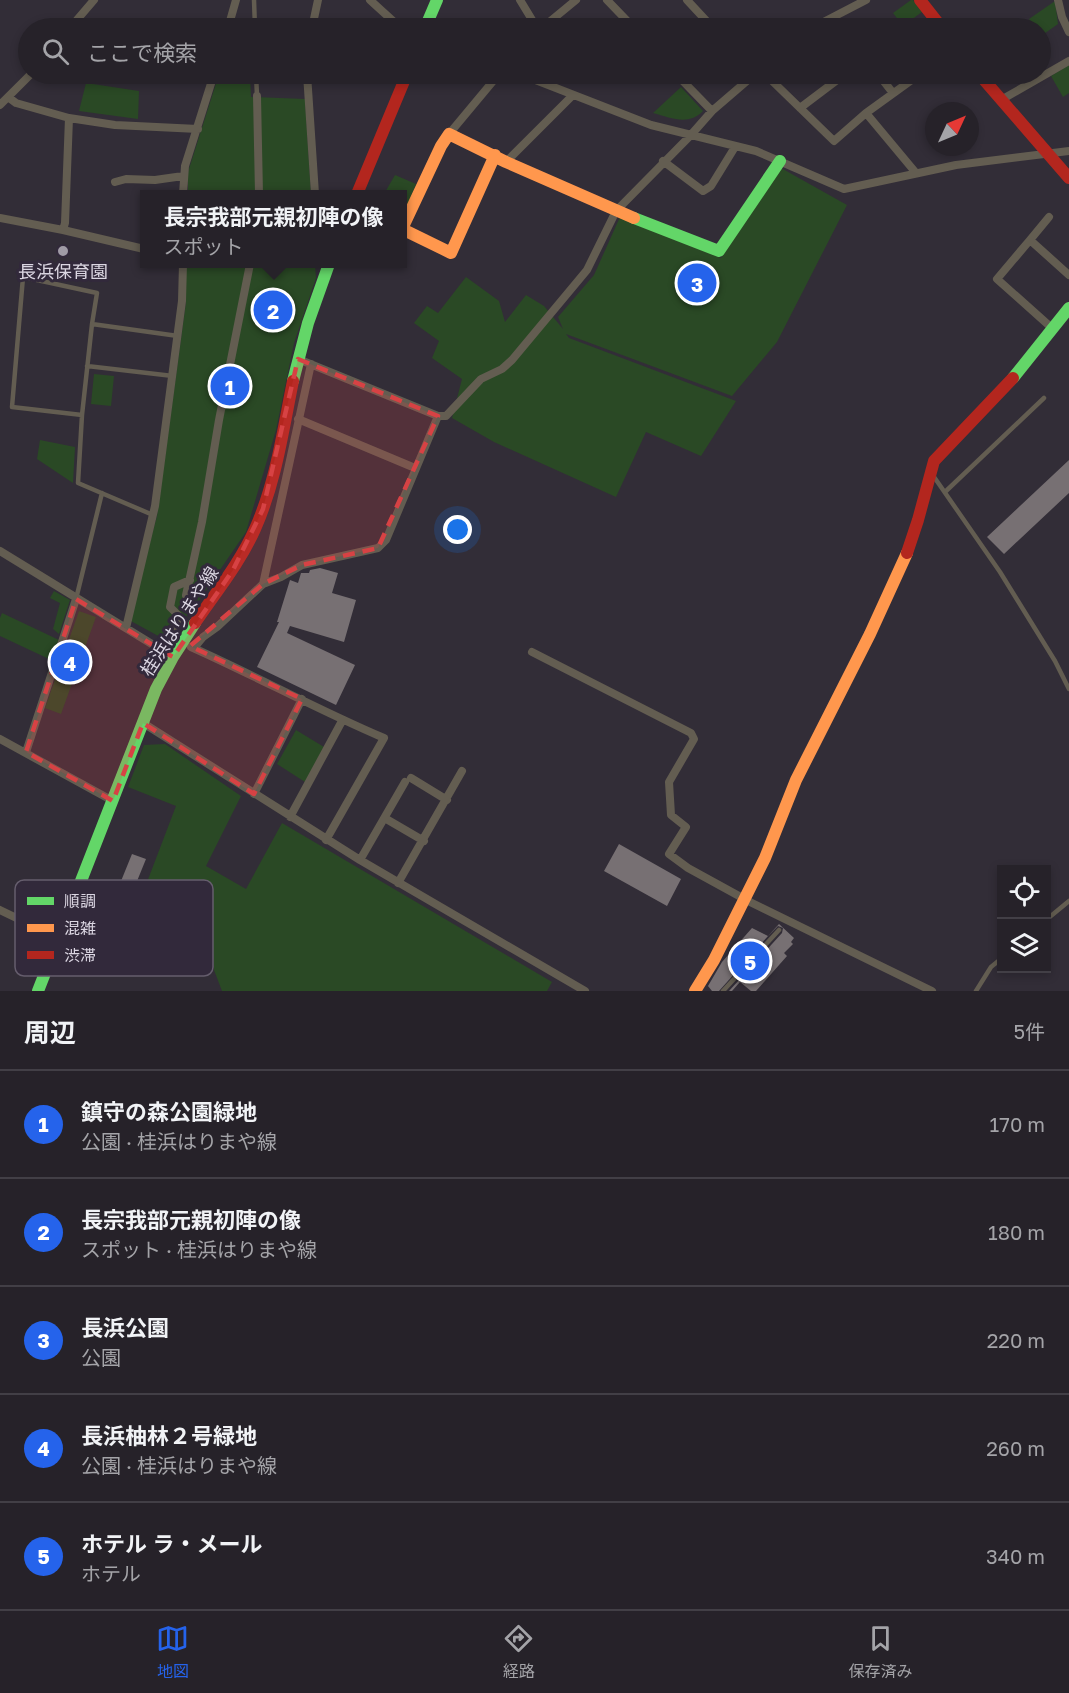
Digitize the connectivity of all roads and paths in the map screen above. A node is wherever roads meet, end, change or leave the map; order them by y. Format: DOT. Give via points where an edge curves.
graph roads {
  1 [pos="94,0"];
  2 [pos="236,0"];
  3 [pos="254,0"];
  4 [pos="318,0"];
  5 [pos="370,0"];
  6 [pos="437,0"];
  7 [pos="520,0"];
  8 [pos="576,0"];
  9 [pos="607,0"];
  10 [pos="687,0"];
  11 [pos="866,0"];
  12 [pos="920,0"];
  13 [pos="1059,0"];
  14 [pos="836,16"];
  15 [pos="79,18"];
  16 [pos="231,18"];
  17 [pos="255,18"];
  18 [pos="314,18"];
  19 [pos="390,18"];
  20 [pos="429,18"];
  21 [pos="531,18"];
  22 [pos="554,18"];
  23 [pos="624,18"];
  24 [pos="704,18"];
  25 [pos="832,18"];
  26 [pos="934,18"];
  27 [pos="1069,32"];
  28 [pos="1069,61"];
  29 [pos="1051,71"];
  30 [pos="21,84"];
  31 [pos="211,84"];
  32 [pos="256,84"];
  33 [pos="308,84"];
  34 [pos="403,84"];
  35 [pos="491,84"];
  36 [pos="545,84"];
  37 [pos="686,84"];
  38 [pos="743,84"];
  39 [pos="775,84"];
  40 [pos="832,84"];
  41 [pos="886,84"];
  42 [pos="906,84"];
  43 [pos="987,84"];
  44 [pos="1029,84"];
  45 [pos="893,93"];
  46 [pos="573,95"];
  47 [pos="257,96"];
  48 [pos="1001,100"];
  49 [pos="3,102"];
  50 [pos="800,108"];
  51 [pos="712,111"];
  52 [pos="866,113"];
  53 [pos="69,118"];
  54 [pos="198,129"];
  55 [pos="449,134"];
  56 [pos="690,136"];
  57 [pos="735,147"];
  58 [pos="1069,151"];
  59 [pos="1046,153"];
  60 [pos="500,159"];
  61 [pos="663,161"];
  62 [pos="780,161"];
  63 [pos="916,173"];
  64 [pos="183,176"];
  65 [pos="1069,178"];
  66 [pos="115,182"];
  67 [pos="183,190"];
  68 [pos="258,190"];
  69 [pos="315,190"];
  70 [pos="359,190"];
  71 [pos="616,210"];
  72 [pos="1049,217"];
  73 [pos="0,218"];
  74 [pos="407,219"];
  75 [pos="63,230"];
  76 [pos="407,231"];
  77 [pos="1030,240"];
  78 [pos="140,248"];
  79 [pos="183,268"];
  80 [pos="249,268"];
  81 [pos="324,268"];
  82 [pos="1069,275"];
  83 [pos="1069,308"];
  84 [pos="92,324"];
  85 [pos="1053,329"];
  86 [pos="178,336"];
  87 [pos="298,358"];
  88 [pos="311,364"];
  89 [pos="87,366"];
  90 [pos="173,376"];
  91 [pos="1044,398"];
  92 [pos="82,415"];
  93 [pos="438,416"];
  94 [pos="298,419"];
  95 [pos="415,468"];
  96 [pos="932,474"];
  97 [pos="945,492"];
  98 [pos="102,493"];
  99 [pos="153,515"];
  100 [pos="0,552"];
  101 [pos="189,580"];
  102 [pos="263,584"];
  103 [pos="186,595"];
  104 [pos="76,599"];
  105 [pos="126,628"];
  106 [pos="182,643"];
  107 [pos="194,648"];
  108 [pos="532,652"];
  109 [pos="168,654"];
  110 [pos="1069,689"];
  111 [pos="303,699"];
  112 [pos="342,721"];
  113 [pos="143,723"];
  114 [pos="0,739"];
  115 [pos="26,752"];
  116 [pos="462,771"];
  117 [pos="254,794"];
  118 [pos="447,800"];
  119 [pos="113,801"];
  120 [pos="290,817"];
  121 [pos="388,820"];
  122 [pos="326,840"];
  123 [pos="424,841"];
  124 [pos="360,860"];
  125 [pos="81,880"];
  126 [pos="398,884"];
  127 [pos="746,899"];
  128 [pos="1069,901"];
  129 [pos="0,910"];
  130 [pos="15,917"];
  131 [pos="1048,919"];
  132 [pos="779,930"];
  133 [pos="997,962"];
  134 [pos="44,976"];
  135 [pos="699,990"];
  136 [pos="38,991"];
  137 [pos="585,991"];
  138 [pos="723,991"];
  139 [pos="932,991"];
  140 [pos="976,991"];
  1 -- 15 [label="street"];
  2 -- 16 [label="street"];
  3 -- 17 [label="lane"];
  4 -- 18 [label="street"];
  5 -- 19 [label="street"];
  6 -- 20 [label="street"];
  7 -- 21 [label="street"];
  8 -- 22 [label="street"];
  9 -- 23 [label="street"];
  10 -- 24 [label="street"];
  11 -- 14 [label="street"];
  12 -- 26 [label="street"];
  13 -- 27 [label="street"];
  14 -- 25 [label="street"];
  28 -- 29 [label="street"];
  30 -- 49 [label="street"];
  31 -- 54 [label="street"];
  32 -- 47 [label="lane"];
  33 -- 69 [label="street"];
  34 -- 70 [label="street"];
  35 -- 55 [label="street"];
  36 -- 46 [label="street"];
  37 -- 51 [label="street"];
  38 -- 51 [label="street"];
  39 -- 50 [label="street"];
  40 -- 50 [label="street"];
  41 -- 45 [label="street"];
  42 -- 45 [label="street"];
  43 -- 48 [label="street"];
  44 -- 48 [label="street"];
  45 -- 52 [label="street"];
  46 -- 56 [label="street"];
  46 -- 60 [label="street"];
  47 -- 68 [label="street"];
  48 -- 59 [label="street"];
  49 -- 53 [label="street"];
  50 -- 52 [label="street" via="834,141"];
  51 -- 56 [label="street"];
  52 -- 63 [label="street"];
  53 -- 54 [label="street"];
  53 -- 75 [label="street"];
  54 -- 64 [label="street"];
  55 -- 60 [label="street"];
  55 -- 74 [label="street"];
  56 -- 57 [label="street"];
  56 -- 61 [label="street"];
  57 -- 61 [label="street" via="711,186 702,191"];
  57 -- 62 [label="street"];
  58 -- 59 [label="street"];
  59 -- 63 [label="street"];
  59 -- 65 [label="street"];
  60 -- 71 [label="street"];
  60 -- 76 [label="street" via="451,253"];
  61 -- 71 [label="street"];
  62 -- 63 [label="street" via="844,189"];
  62 -- 71 [label="street" via="719,251"];
  64 -- 66 [label="street"];
  64 -- 67 [label="street"];
  71 -- 93 [label="street" via="587,270 512,360 481,379 446,416"];
  72 -- 77 [label="street"];
  73 -- 75 [label="street"];
  75 -- 78 [label="street"];
  77 -- 82 [label="street"];
  77 -- 85 [label="street" via="997,279"];
  79 -- 86 [label="street"];
  80 -- 101 [label="street"];
  81 -- 87 [label="street, 桂浜はりまや線"];
  83 -- 85 [label="street"];
  84 -- 86 [label="lane"];
  84 -- 89 [label="lane"];
  84 -- 92 [label="lane" via="97,293 22,277 12,407"];
  85 -- 96 [label="street" via="934,461"];
  86 -- 90 [label="street"];
  87 -- 88 [label="street"];
  87 -- 106 [label="street, 桂浜はりまや線" via="263,509 233,570"];
  88 -- 93 [label="street"];
  88 -- 94 [label="street"];
  89 -- 90 [label="lane"];
  89 -- 92 [label="lane"];
  90 -- 99 [label="street"];
  91 -- 97 [label="lane"];
  92 -- 98 [label="lane" via="78,483"];
  93 -- 95 [label="street"];
  94 -- 95 [label="street"];
  94 -- 102 [label="street"];
  95 -- 102 [label="street" via="386,540 378,548 302,566"];
  96 -- 97 [label="lane"];
  96 -- 127 [label="street" via="904,560 796,780"];
  97 -- 110 [label="lane" via="1000,572"];
  98 -- 99 [label="lane"];
  98 -- 104 [label="lane"];
  99 -- 105 [label="street"];
  100 -- 104 [label="street"];
  101 -- 103 [label="street"];
  101 -- 109 [label="street" via="174,587 170,607 180,617"];
  102 -- 107 [label="street"];
  104 -- 105 [label="street"];
  104 -- 115 [label="street"];
  105 -- 109 [label="street"];
  106 -- 107 [label="street"];
  106 -- 109 [label="street, 桂浜はりまや線"];
  107 -- 111 [label="street"];
  108 -- 127 [label="street" via="691,733 694,740 669,782 671,815 686,827 669,854"];
  109 -- 113 [label="street, 桂浜はりまや線"];
  111 -- 112 [label="street"];
  111 -- 117 [label="street"];
  112 -- 120 [label="street"];
  112 -- 122 [label="street" via="384,738"];
  113 -- 117 [label="street"];
  113 -- 119 [label="street, 桂浜はりまや線"];
  114 -- 115 [label="street"];
  115 -- 119 [label="street"];
  116 -- 118 [label="street"];
  117 -- 120 [label="street"];
  118 -- 123 [label="street"];
  118 -- 124 [label="street" via="408,780"];
  119 -- 125 [label="street, 桂浜はりまや線"];
  120 -- 122 [label="street"];
  121 -- 123 [label="street"];
  122 -- 124 [label="street"];
  123 -- 126 [label="street"];
  124 -- 126 [label="street"];
  126 -- 137 [label="street"];
  127 -- 135 [label="street"];
  127 -- 139 [label="street"];
  128 -- 131 [label="lane"];
  129 -- 130 [label="street"];
  132 -- 138 [label="lane"];
  133 -- 140 [label="lane"];
  134 -- 136 [label="street, 桂浜はりまや線"];
}
